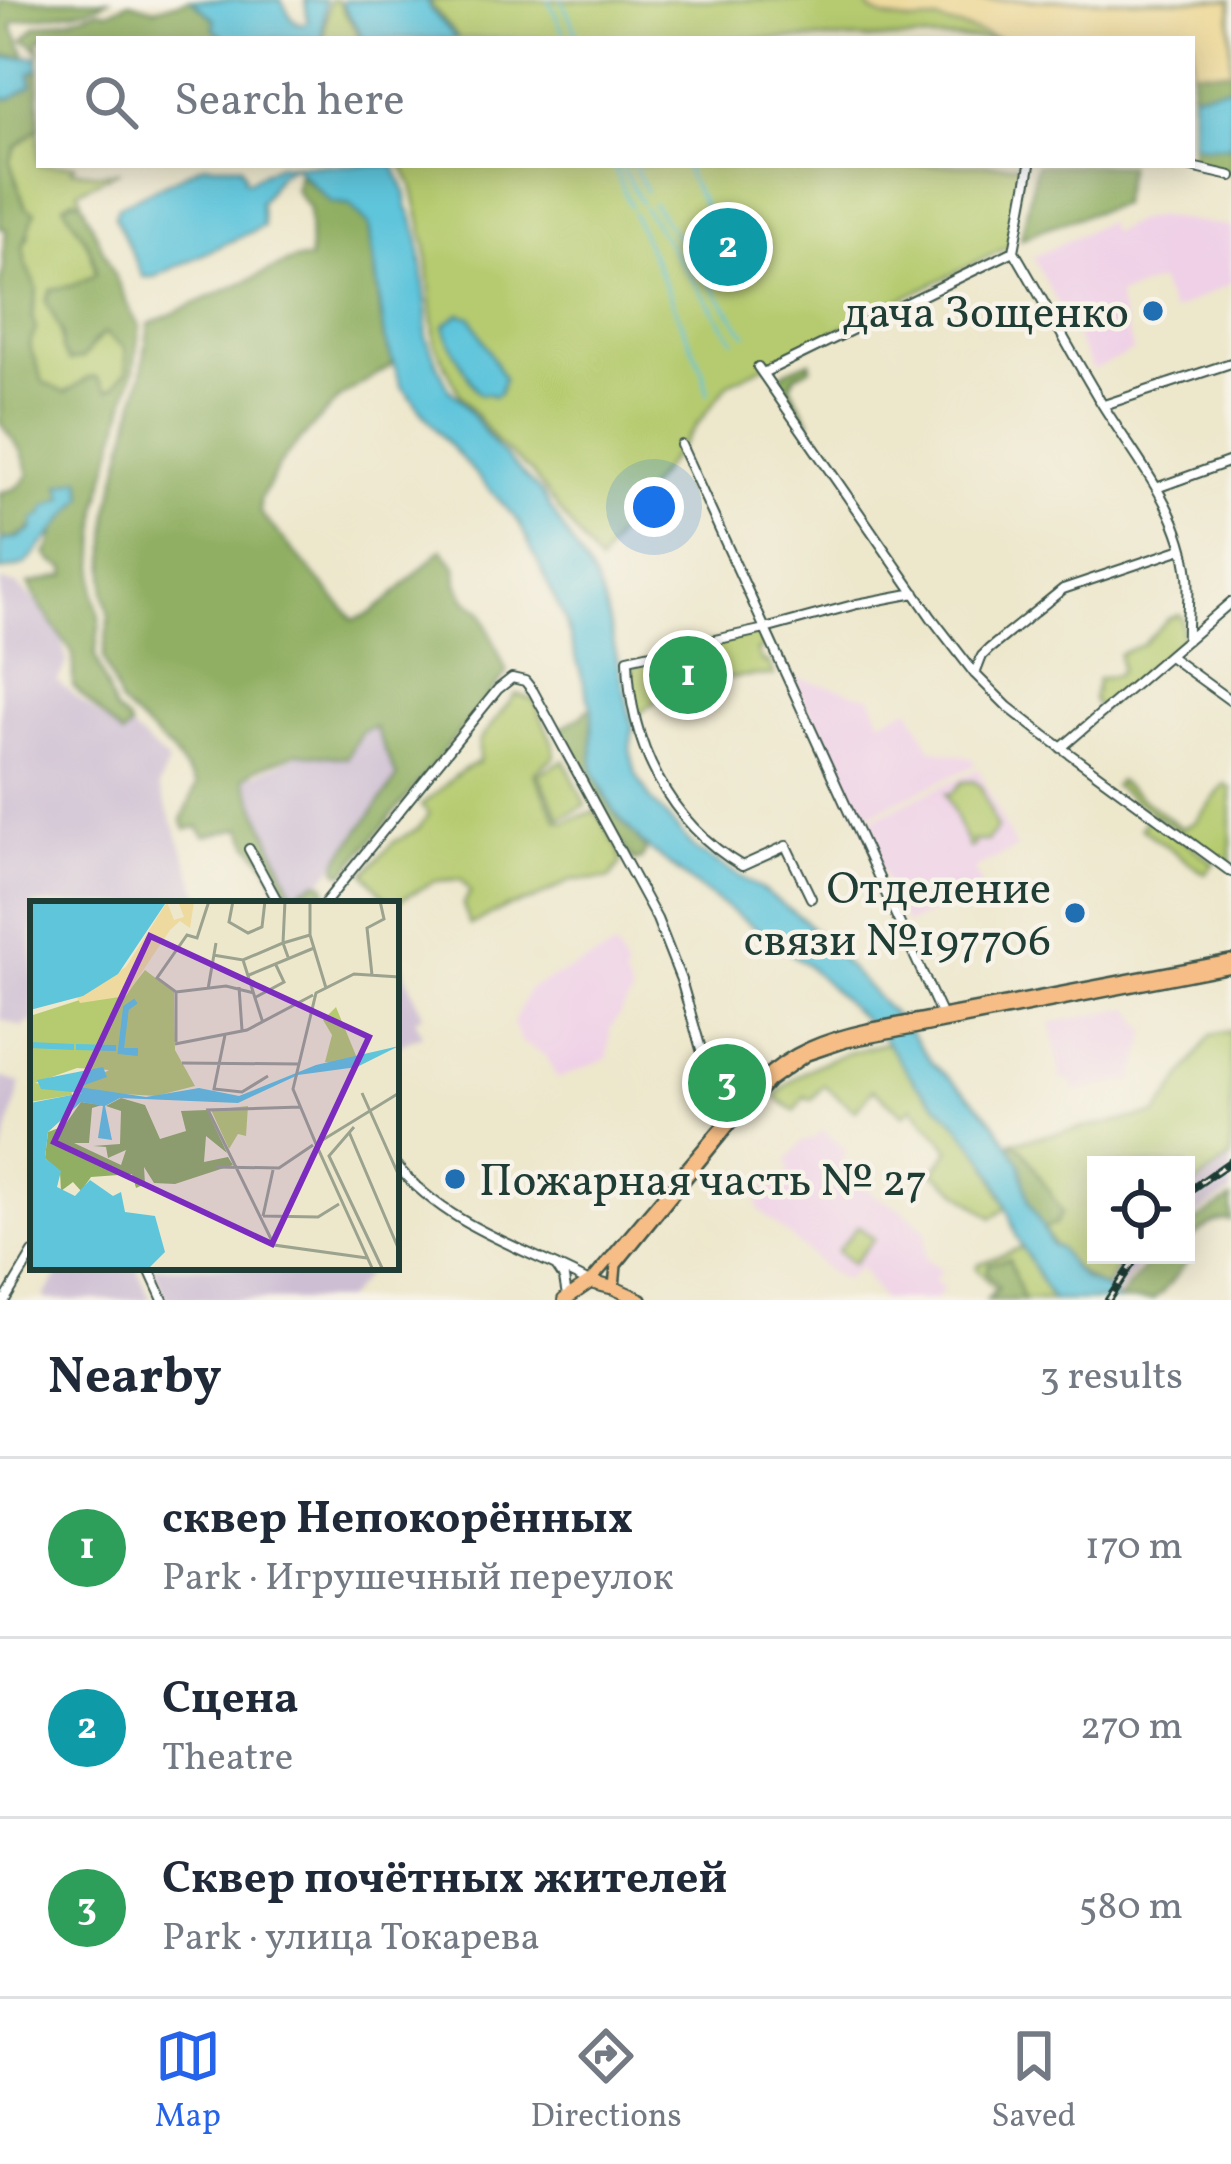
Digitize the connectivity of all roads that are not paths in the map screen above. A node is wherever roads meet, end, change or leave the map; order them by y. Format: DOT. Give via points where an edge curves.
graph roads {
  1 [pos="1029,168"];
  2 [pos="1195,168"];
  3 [pos="1231,176"];
  4 [pos="1014,251"];
  5 [pos="1231,363"];
  6 [pos="1103,405"];
  7 [pos="681,445"];
  8 [pos="1231,461"];
  9 [pos="1159,487"];
  10 [pos="1182,548"];
  11 [pos="915,593"];
  12 [pos="1231,602"];
  13 [pos="765,629"];
  14 [pos="1186,640"];
  15 [pos="1169,656"];
  16 [pos="975,674"];
  17 [pos="1231,701"];
  18 [pos="1061,748"];
  19 [pos="249,850"];
  20 [pos="1231,872"];
  21 [pos="812,898"];
  22 [pos="277,901"];
  23 [pos="326,901"];
  24 [pos="1231,964"];
  25 [pos="943,1020"];
  26 [pos="730,1119"];
  27 [pos="399,1168"];
  28 [pos="30,1258"];
  29 [pos="550,1261"];
  30 [pos="149,1270"];
  31 [pos="590,1282"];
  32 [pos="614,1294"];
  33 [pos="569,1298"];
  34 [pos="5,1300"];
  35 [pos="163,1300"];
  36 [pos="641,1300"];
  1 -- 4 [label="street"];
  2 -- 3 [label="street"];
  4 -- 6 [label="street"];
  4 -- 11 [label="street" via="761,370"];
  5 -- 6 [label="street"];
  6 -- 9 [label="street"];
  7 -- 13 [label="street"];
  8 -- 9 [label="street"];
  9 -- 10 [label="street"];
  10 -- 14 [label="street"];
  10 -- 16 [label="street" via="1063,589 982,656"];
  11 -- 13 [label="street"];
  11 -- 16 [label="street"];
  12 -- 14 [label="street"];
  13 -- 21 [label="street" via="628,659 628,689 649,760 674,806 742,866 786,846"];
  13 -- 25 [label="street"];
  14 -- 15 [label="street"];
  15 -- 17 [label="street"];
  15 -- 18 [label="street"];
  16 -- 18 [label="street"];
  18 -- 20 [label="street"];
  19 -- 22 [label="street"];
  23 -- 26 [label="street" via="498,689 512,678 525,681 657,919 718,1108"];
  24 -- 25 [label="main road"];
  25 -- 26 [label="main road" via="808,1055"];
  26 -- 31 [label="main road"];
  26 -- 32 [label="main road" via="616,1265"];
  27 -- 29 [label="street" via="461,1222"];
  28 -- 34 [label="street"];
  29 -- 31 [label="street"];
  29 -- 33 [label="street"];
  30 -- 35 [label="street"];
  31 -- 32 [label="highway"];
  31 -- 33 [label="highway"];
  32 -- 36 [label="highway"];
}
